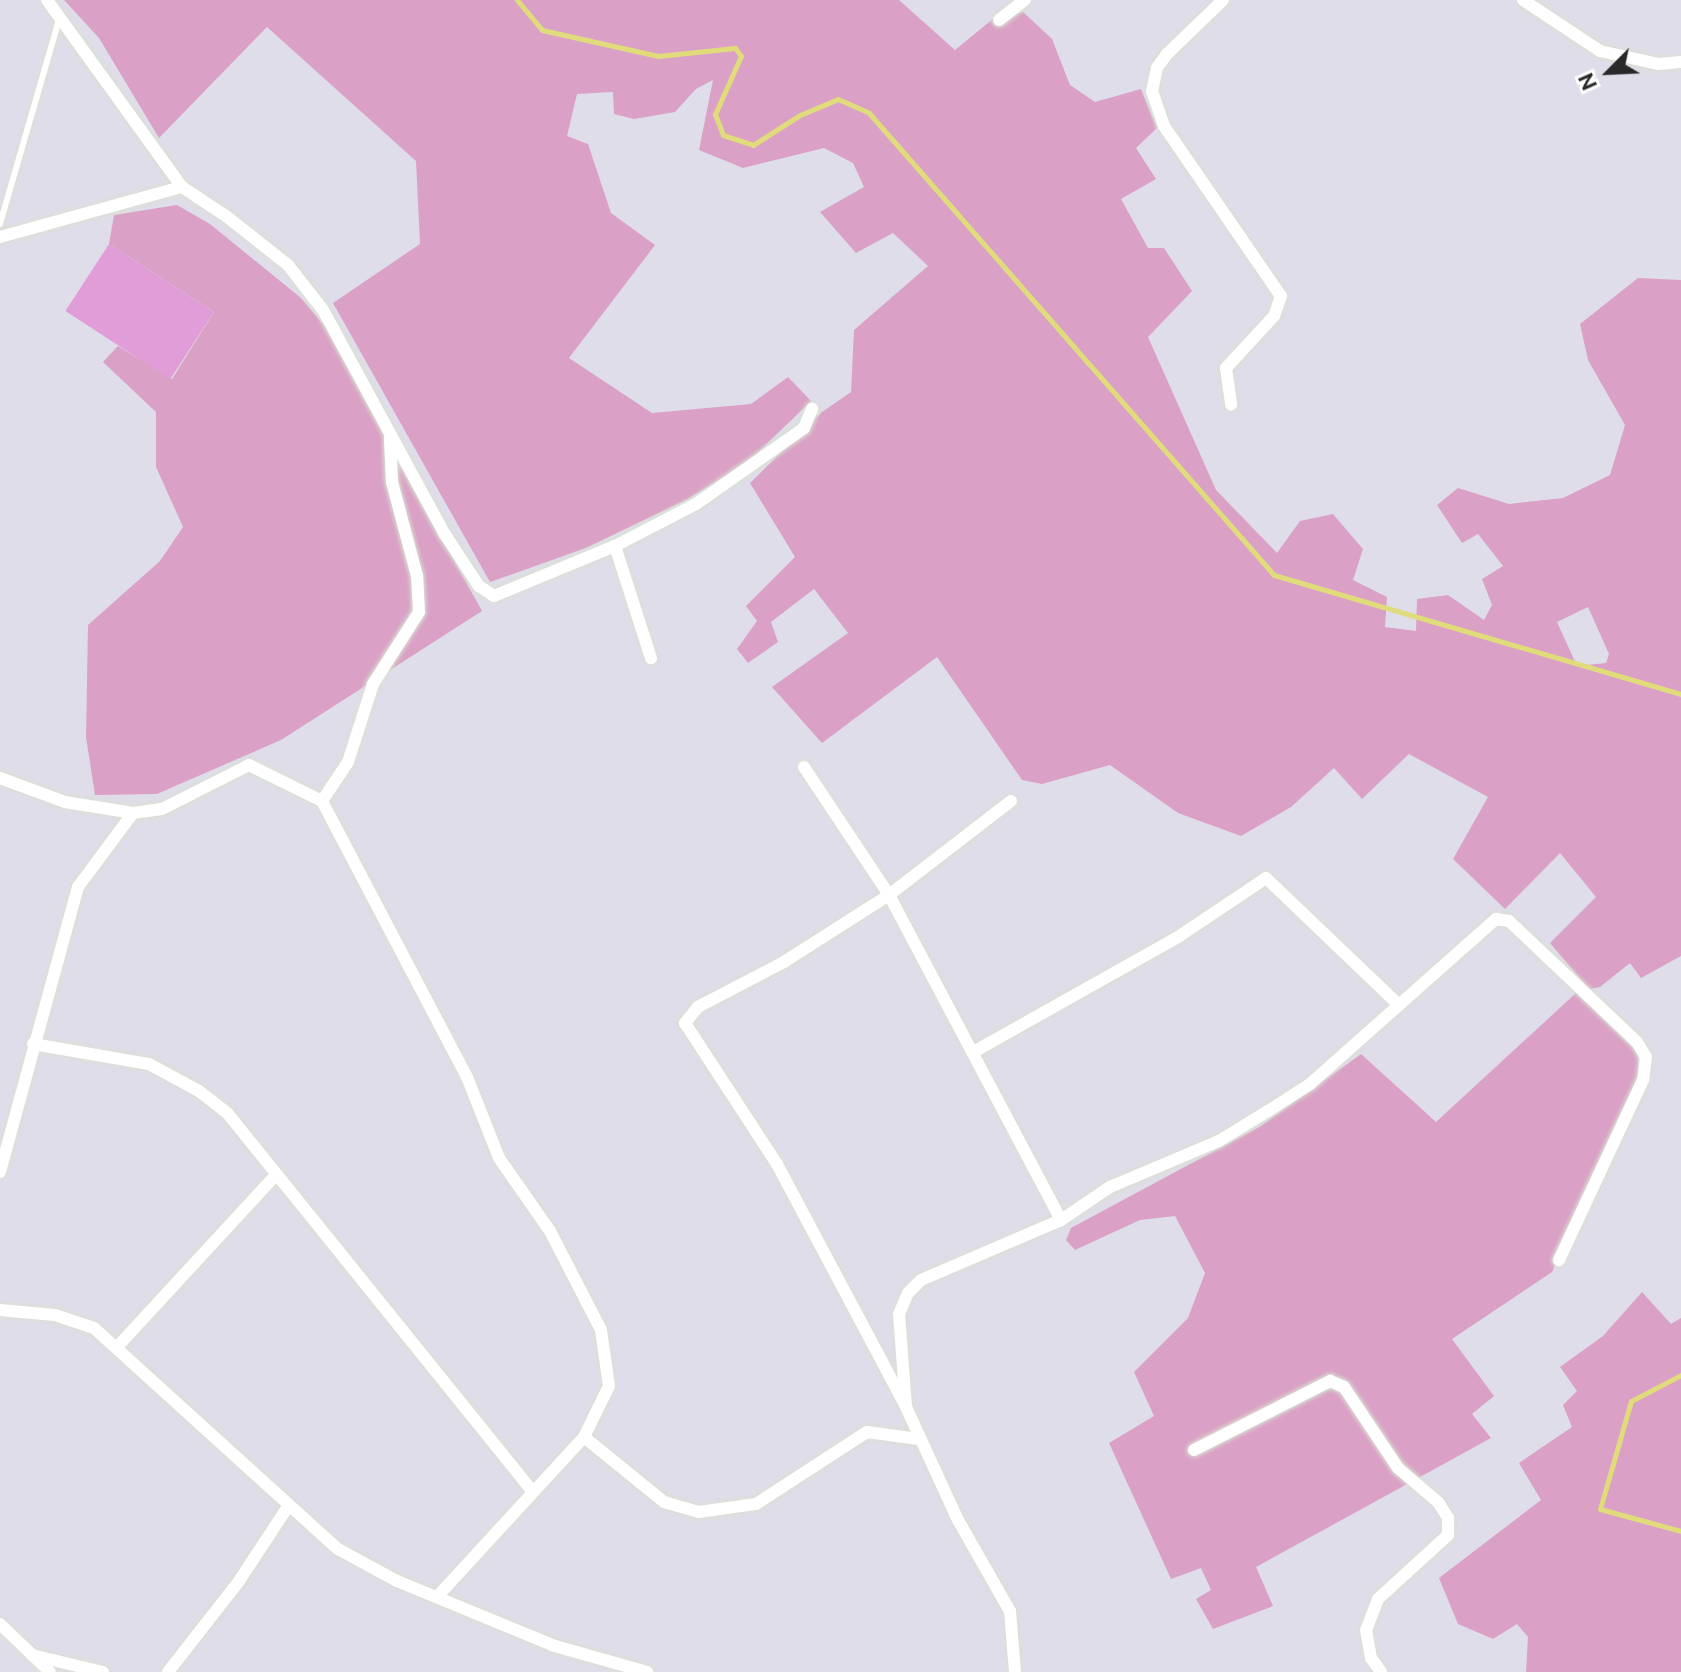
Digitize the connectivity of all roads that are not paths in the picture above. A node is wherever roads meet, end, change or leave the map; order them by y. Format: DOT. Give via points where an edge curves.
graph roads {
  1 [pos="47,0"];
  2 [pos="1025,0"];
  3 [pos="1223,0"];
  4 [pos="1523,0"];
  5 [pos="60,16"];
  6 [pos="999,20"];
  7 [pos="1681,62"];
  8 [pos="182,187"];
  9 [pos="0,224"];
  10 [pos="0,237"];
  11 [pos="1231,405"];
  12 [pos="812,409"];
  13 [pos="390,435"];
  14 [pos="615,546"];
  15 [pos="651,658"];
  16 [pos="804,767"];
  17 [pos="0,778"];
  18 [pos="322,801"];
  19 [pos="1011,801"];
  20 [pos="133,813"];
  21 [pos="889,895"];
  22 [pos="1399,1005"];
  23 [pos="33,1044"];
  24 [pos="975,1051"];
  25 [pos="0,1172"];
  26 [pos="275,1176"];
  27 [pos="1061,1220"];
  28 [pos="1559,1260"];
  29 [pos="0,1310"];
  30 [pos="118,1346"];
  31 [pos="906,1407"];
  32 [pos="584,1437"];
  33 [pos="919,1439"];
  34 [pos="1194,1450"];
  35 [pos="531,1490"];
  36 [pos="289,1505"];
  37 [pos="438,1596"];
  38 [pos="0,1624"];
  39 [pos="32,1655"];
  40 [pos="50,1672"];
  41 [pos="103,1672"];
  42 [pos="168,1672"];
  43 [pos="647,1672"];
  44 [pos="1015,1672"];
  45 [pos="1381,1672"];
  1 -- 5 [label="street"];
  2 -- 6 [label="street"];
  3 -- 11 [label="street" via="1167,54 1152,81 1164,126 1281,296 1274,316 1226,368"];
  4 -- 7 [label="street" via="1600,51 1658,64"];
  5 -- 8 [label="street"];
  5 -- 9 [label="lane"];
  8 -- 10 [label="street"];
  8 -- 13 [label="street" via="248,232 304,284"];
  12 -- 14 [label="street" via="804,428 770,454 696,504"];
  13 -- 14 [label="street" via="444,533 488,594 500,594"];
  13 -- 18 [label="street" via="392,482 417,576 419,612 373,684 348,762"];
  14 -- 15 [label="street"];
  16 -- 21 [label="street"];
  17 -- 20 [label="street" via="65,802"];
  18 -- 20 [label="street" via="249,765 162,809"];
  18 -- 32 [label="street" via="358,878 461,1065 499,1158 550,1231 601,1330 609,1386"];
  19 -- 21 [label="street"];
  20 -- 23 [label="street" via="78,887"];
  21 -- 24 [label="street"];
  21 -- 31 [label="street" via="784,962 698,1007 685,1023 777,1164"];
  22 -- 24 [label="street" via="1266,878 1178,937"];
  22 -- 27 [label="street" via="1310,1084 1268,1111 1219,1141 1110,1187"];
  22 -- 28 [label="street" via="1496,919 1509,921 1642,1049 1643,1080"];
  23 -- 25 [label="street"];
  23 -- 26 [label="street" via="112,1055 174,1076 228,1114"];
  24 -- 27 [label="street"];
  26 -- 30 [label="street"];
  26 -- 35 [label="street"];
  27 -- 31 [label="street" via="968,1256 908,1293 899,1314"];
  29 -- 30 [label="street" via="73,1320"];
  30 -- 36 [label="street"];
  31 -- 33 [label="street"];
  32 -- 33 [label="street" via="664,1502 699,1512 756,1504 867,1432"];
  32 -- 35 [label="street"];
  33 -- 44 [label="street" via="1010,1611"];
  34 -- 45 [label="street" via="1330,1381 1344,1387 1398,1468 1438,1502 1448,1518 1448,1535 1378,1599 1366,1630 1371,1658"];
  35 -- 37 [label="street"];
  36 -- 37 [label="street" via="338,1549"];
  36 -- 42 [label="street" via="239,1581"];
  37 -- 43 [label="street" via="555,1646"];
  38 -- 39 [label="street"];
  39 -- 40 [label="street"];
  39 -- 41 [label="street"];
}
